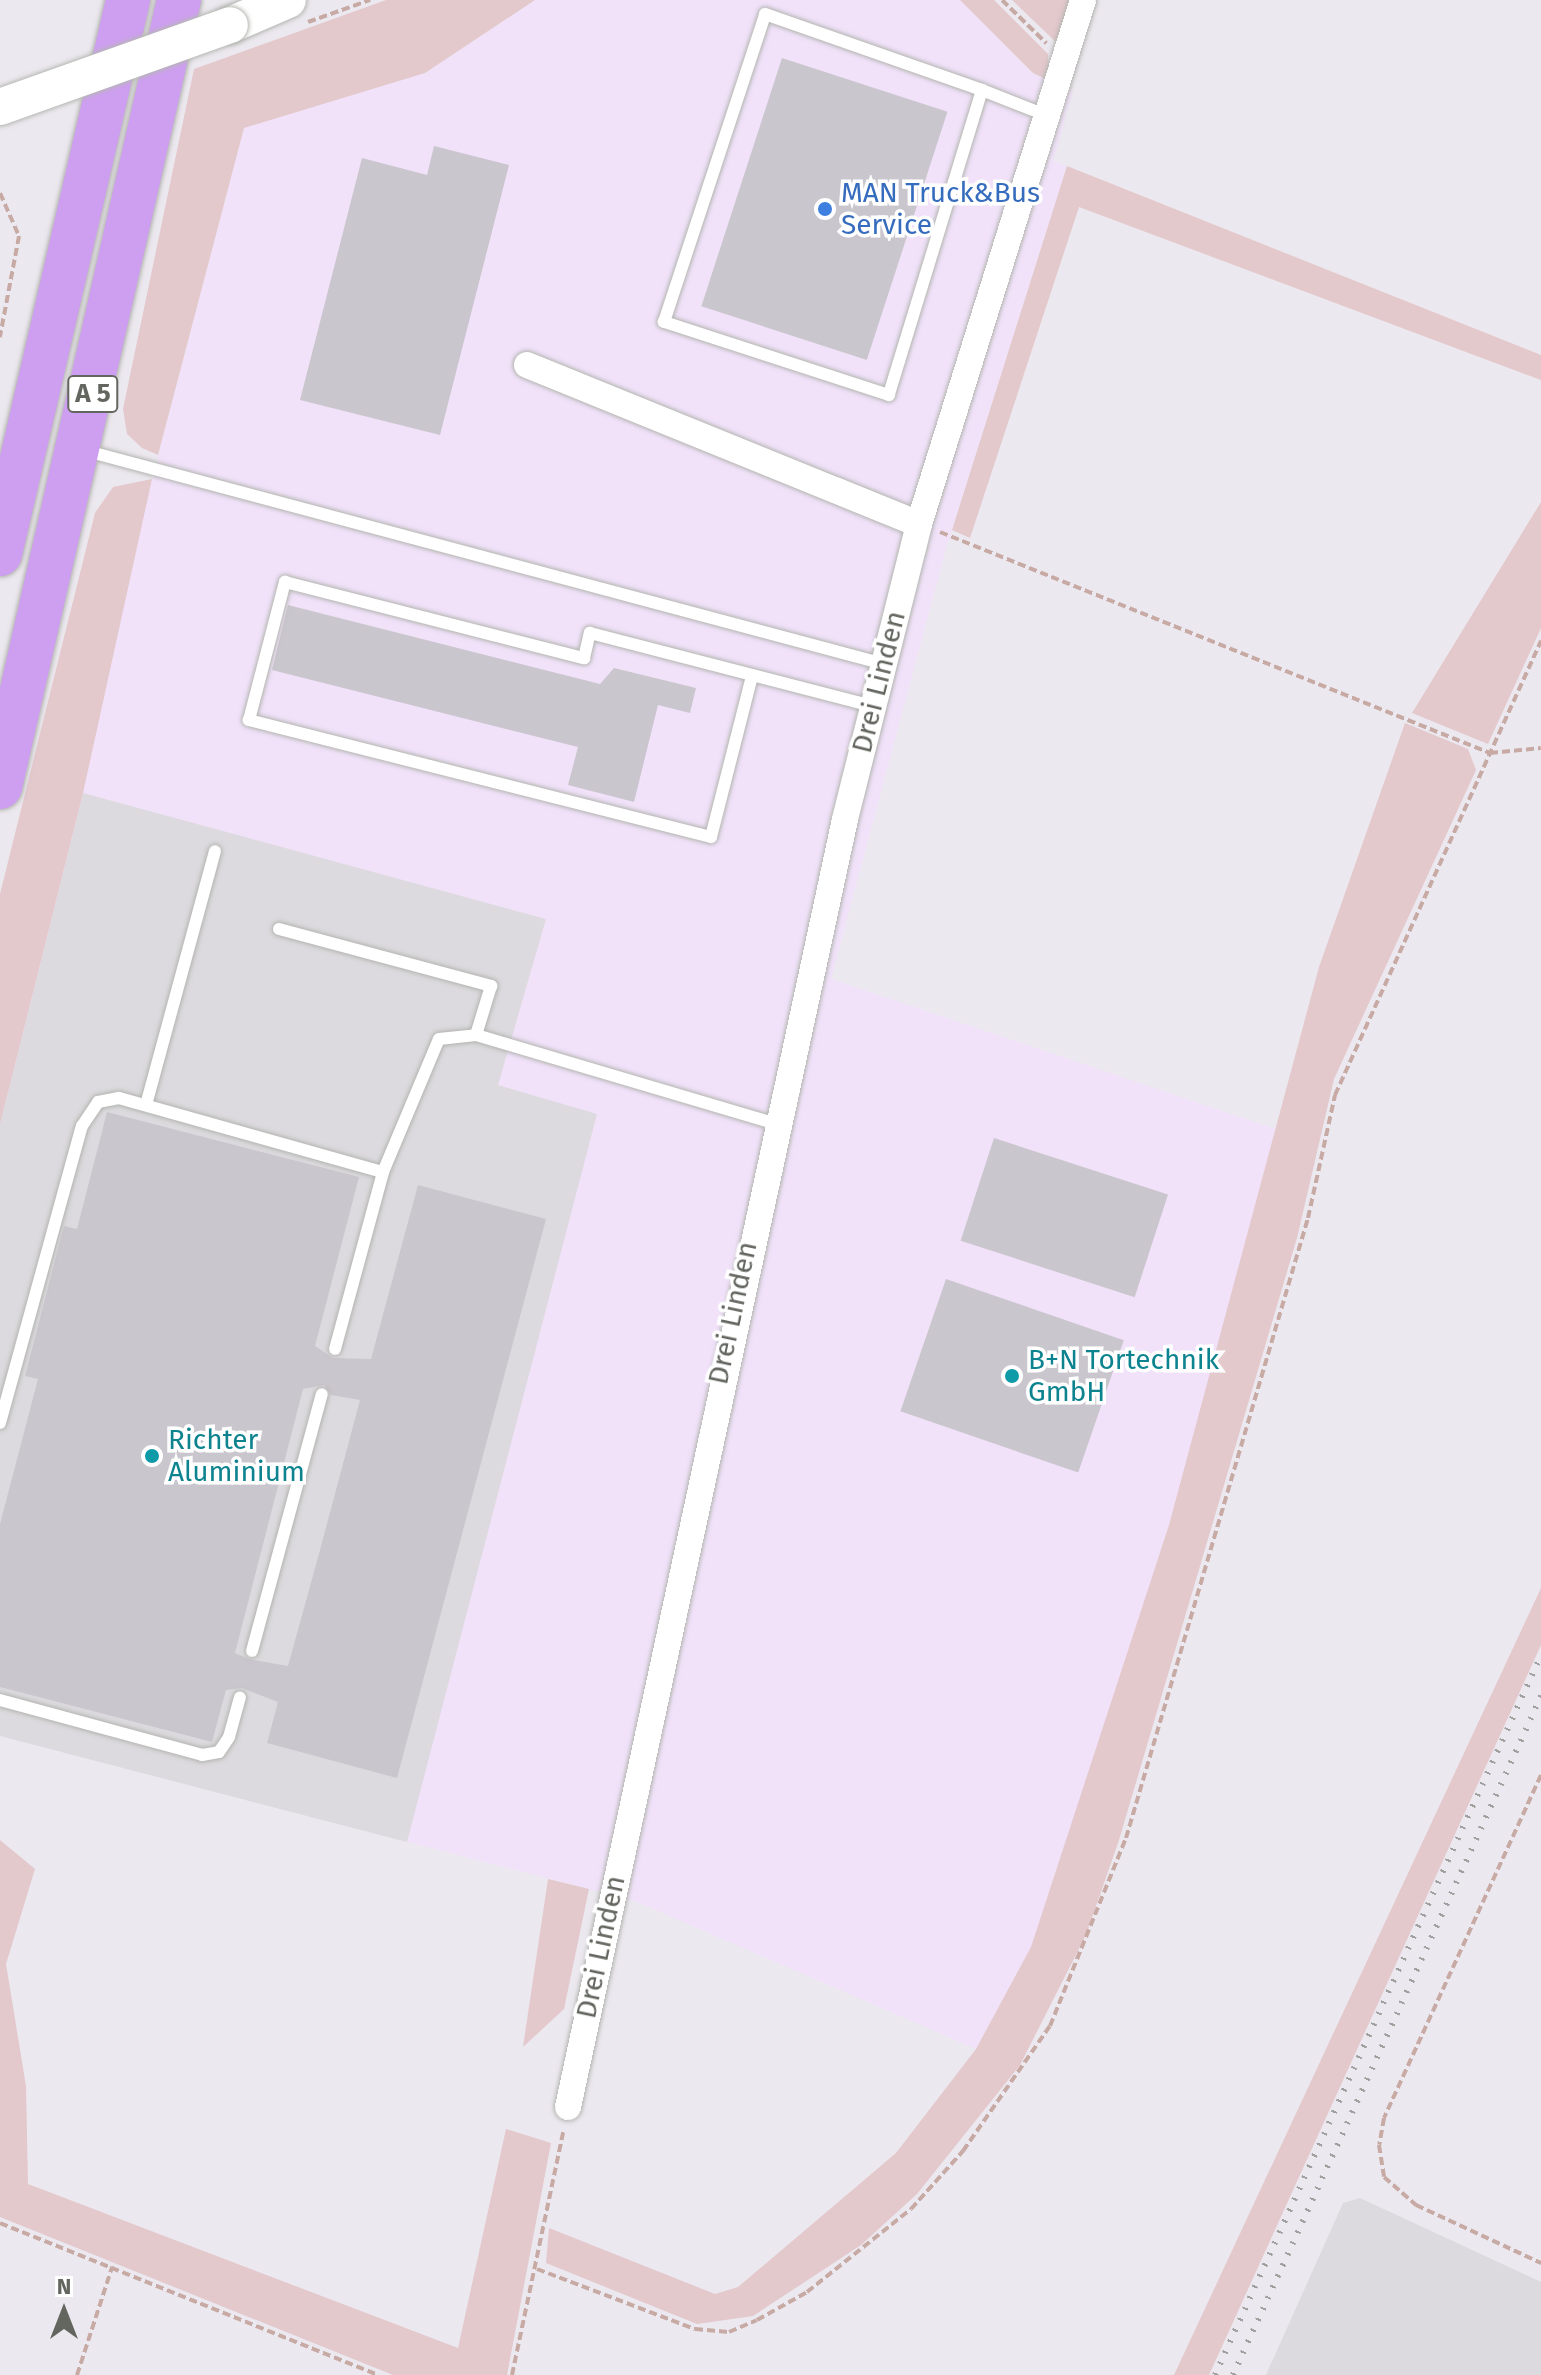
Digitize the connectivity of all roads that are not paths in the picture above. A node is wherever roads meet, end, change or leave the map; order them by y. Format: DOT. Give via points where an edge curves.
graph roads {
  1 [pos="128,0"];
  2 [pos="179,0"];
  3 [pos="1083,0"];
  4 [pos="294,12"];
  5 [pos="982,90"];
  6 [pos="0,107"];
  7 [pos="1050,117"];
  8 [pos="527,365"];
  9 [pos="81,449"];
  10 [pos="919,524"];
  11 [pos="0,554"];
  12 [pos="884,664"];
  13 [pos="752,676"];
  14 [pos="873,706"];
  15 [pos="0,787"];
  16 [pos="215,851"];
  17 [pos="279,929"];
  18 [pos="476,1035"];
  19 [pos="146,1105"];
  20 [pos="774,1123"];
  21 [pos="383,1172"];
  22 [pos="335,1349"];
  23 [pos="322,1394"];
  24 [pos="0,1423"];
  25 [pos="252,1651"];
  26 [pos="240,1697"];
  27 [pos="0,1700"];
  28 [pos="568,2107"];
  1 -- 11 [label="highway, A 5"];
  2 -- 9 [label="highway, A 5"];
  3 -- 7 [label="street, Drei Linden"];
  4 -- 6 [label="main road, bridge" via="230,25"];
  5 -- 5 [label="lane" via="765,14 664,322 889,395"];
  5 -- 7 [label="lane"];
  7 -- 10 [label="street, Drei Linden"];
  8 -- 10 [label="street"];
  9 -- 12 [label="lane"];
  9 -- 15 [label="highway, A 5"];
  10 -- 12 [label="street, Drei Linden"];
  12 -- 14 [label="street, Drei Linden"];
  13 -- 13 [label="lane" via="590,633 584,658 285,582 249,720 711,837"];
  13 -- 14 [label="lane"];
  14 -- 20 [label="street, Drei Linden"];
  16 -- 19 [label="lane"];
  17 -- 18 [label="lane" via="491,986"];
  18 -- 20 [label="lane"];
  18 -- 21 [label="lane" via="439,1039 429,1052"];
  19 -- 21 [label="lane"];
  19 -- 24 [label="lane" via="98,1102 82,1126"];
  20 -- 28 [label="street, Drei Linden"];
  21 -- 22 [label="lane"];
  23 -- 25 [label="lane"];
  26 -- 27 [label="lane" via="229,1737 219,1752 202,1755"];
}
